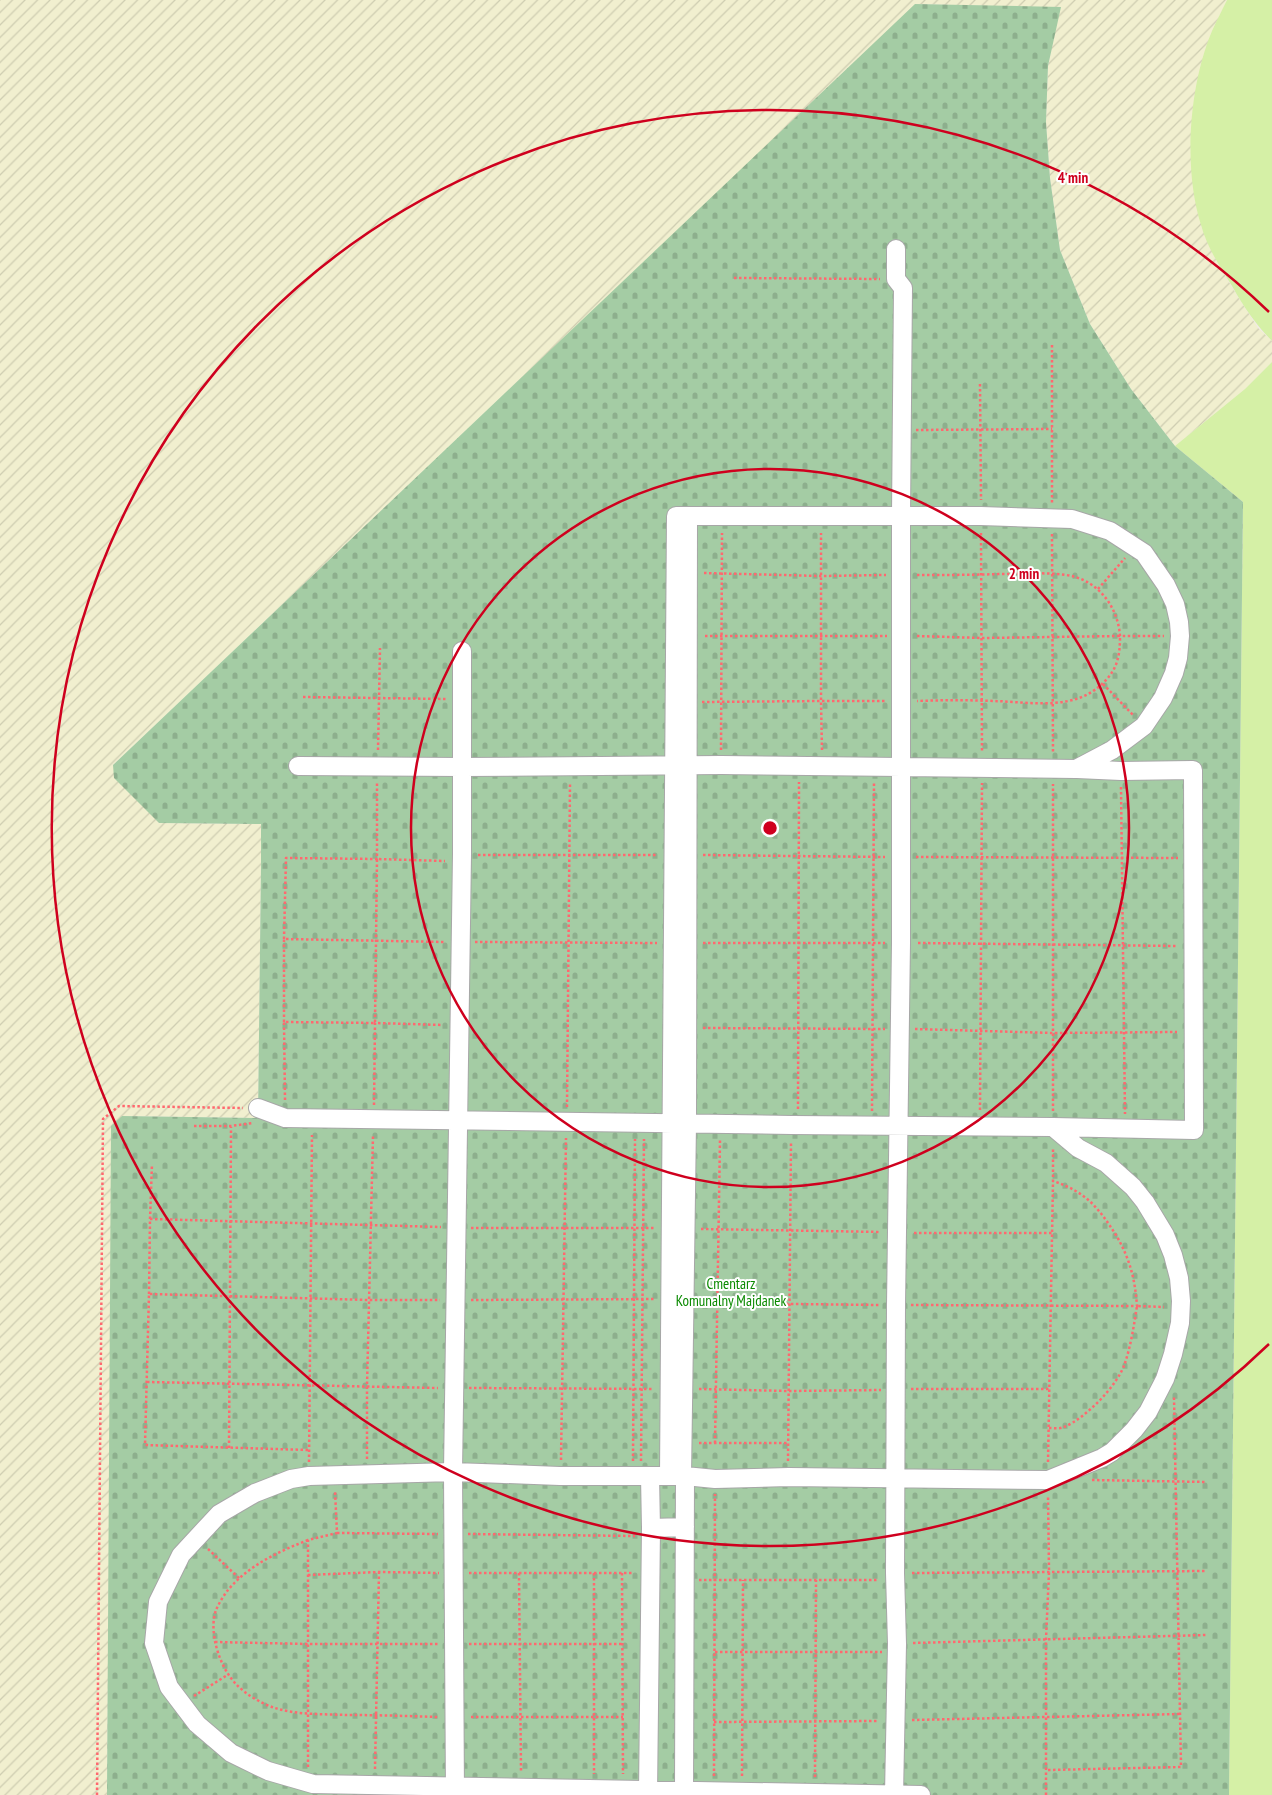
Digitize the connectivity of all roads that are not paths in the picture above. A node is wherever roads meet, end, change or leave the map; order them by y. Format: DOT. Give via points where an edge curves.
graph roads {
  1 [pos="896,249"];
  2 [pos="688,516"];
  3 [pos="901,516"];
  4 [pos="462,651"];
  5 [pos="298,766"];
  6 [pos="681,766"];
  7 [pos="462,767"];
  8 [pos="901,768"];
  9 [pos="1076,769"];
  10 [pos="680,943"];
  11 [pos="258,1115"];
  12 [pos="459,1120"];
  13 [pos="679,1123"];
  14 [pos="898,1126"];
  15 [pos="1053,1127"];
  16 [pos="676,1389"];
  17 [pos="453,1472"];
  18 [pos="641,1475"];
  19 [pos="679,1476"];
  20 [pos="895,1479"];
  21 [pos="685,1527"];
  22 [pos="651,1532"];
  23 [pos="455,1791"];
  24 [pos="648,1793"];
  25 [pos="684,1793"];
  26 [pos="815,1794"];
  27 [pos="894,1795"];
  28 [pos="921,1795"];
  1 -- 3 [label="street" via="896,279 903,288"];
  2 -- 3 [label="street"];
  2 -- 6 [label="street" via="688,702"];
  2 -- 6 [label="street" via="676,516"];
  3 -- 8 [label="street"];
  3 -- 9 [label="street" via="1072,519 1105,529 1135,546 1151,562 1166,584 1179,622 1178,658 1174,673 1163,698 1144,726 1112,750"];
  4 -- 7 [label="street"];
  5 -- 7 [label="street"];
  6 -- 7 [label="street"];
  6 -- 8 [label="street"];
  6 -- 10 [label="street"];
  7 -- 12 [label="street"];
  8 -- 9 [label="street"];
  8 -- 14 [label="street"];
  9 -- 15 [label="street" via="1193,770 1194,1130"];
  10 -- 13 [label="street"];
  10 -- 13 [label="street" via="686,1028"];
  11 -- 12 [label="street"];
  12 -- 13 [label="street"];
  12 -- 17 [label="street"];
  13 -- 14 [label="street"];
  13 -- 16 [label="street"];
  14 -- 15 [label="street"];
  14 -- 20 [label="street"];
  15 -- 20 [label="street" via="1078,1148 1106,1163 1133,1187 1161,1228 1173,1255 1181,1308 1176,1344 1165,1380 1143,1418 1112,1452 1048,1480"];
  16 -- 19 [label="street"];
  16 -- 19 [label="street" via="682,1443"];
  17 -- 18 [label="street"];
  17 -- 23 [label="street"];
  17 -- 23 [label="street" via="309,1476 291,1479 255,1493 219,1514 181,1555 158,1602 154,1643 169,1687 197,1724 231,1753 268,1771 313,1784"];
  18 -- 19 [label="street"];
  18 -- 22 [label="street"];
  19 -- 20 [label="street"];
  19 -- 21 [label="street"];
  20 -- 27 [label="street"];
  21 -- 22 [label="street"];
  21 -- 25 [label="street"];
  22 -- 24 [label="street"];
  23 -- 24 [label="street" via="521,1788"];
  24 -- 25 [label="street"];
  25 -- 26 [label="street"];
  26 -- 27 [label="street"];
  27 -- 28 [label="street"];
}
